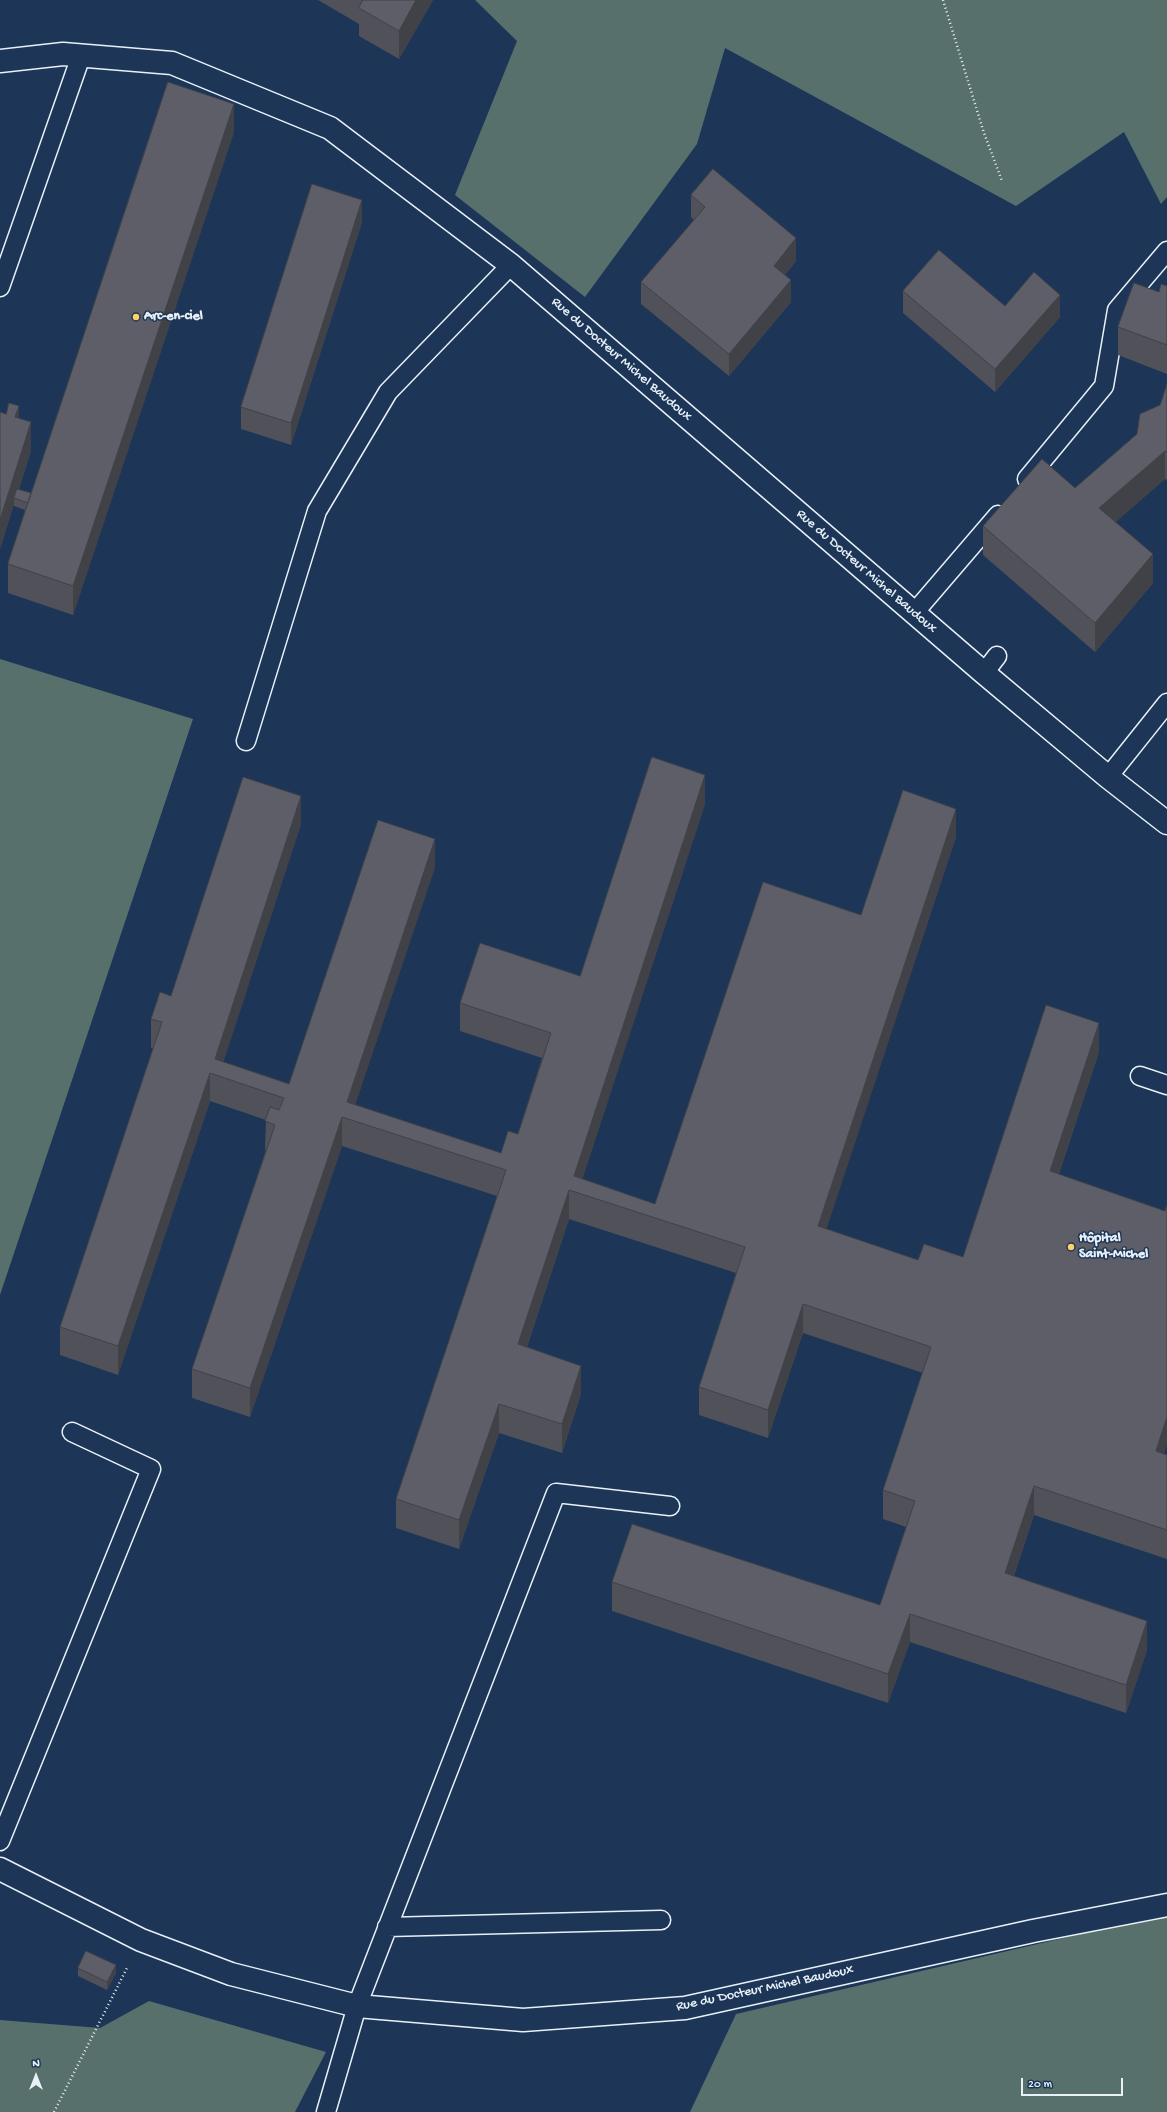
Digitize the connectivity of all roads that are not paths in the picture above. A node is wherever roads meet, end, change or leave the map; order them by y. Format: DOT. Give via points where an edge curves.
graph roads {
  1 [pos="80,56"];
  2 [pos="0,61"];
  3 [pos="1167,250"];
  4 [pos="511,265"];
  5 [pos="0,287"];
  6 [pos="914,613"];
  7 [pos="1163,714"];
  8 [pos="246,741"];
  9 [pos="1108,777"];
  10 [pos="1167,823"];
  11 [pos="1140,1076"];
  12 [pos="1167,1085"];
  13 [pos="72,1432"];
  14 [pos="670,1506"];
  15 [pos="0,1841"];
  16 [pos="0,1869"];
  17 [pos="1167,1905"];
  18 [pos="662,1920"];
  19 [pos="387,1927"];
  20 [pos="357,2006"];
  21 [pos="326,2112"];
  1 -- 2 [label="street, Rue du Docteur Michel Baudoux" via="63,54"];
  1 -- 4 [label="street, Rue du Docteur Michel Baudoux" via="172,63 330,128"];
  1 -- 5 [label="lane"];
  3 -- 6 [label="lane" via="1117,310 1104,386"];
  4 -- 6 [label="street, Rue du Docteur Michel Baudoux"];
  4 -- 8 [label="lane" via="388,392 317,511"];
  6 -- 9 [label="street, Rue du Docteur Michel Baudoux" via="991,664"];
  7 -- 9 [label="lane"];
  9 -- 10 [label="street, Rue du Docteur Michel Baudoux"];
  11 -- 12 [label="lane"];
  13 -- 15 [label="lane" via="151,1469"];
  14 -- 19 [label="lane" via="556,1493"];
  16 -- 20 [label="street, Rue du Docteur Michel Baudoux" via="141,1940 231,1974"];
  17 -- 20 [label="street, Rue du Docteur Michel Baudoux" via="1033,1931 685,2008 523,2020"];
  18 -- 19 [label="lane"];
  19 -- 20 [label="lane"];
  20 -- 21 [label="lane"];
}
